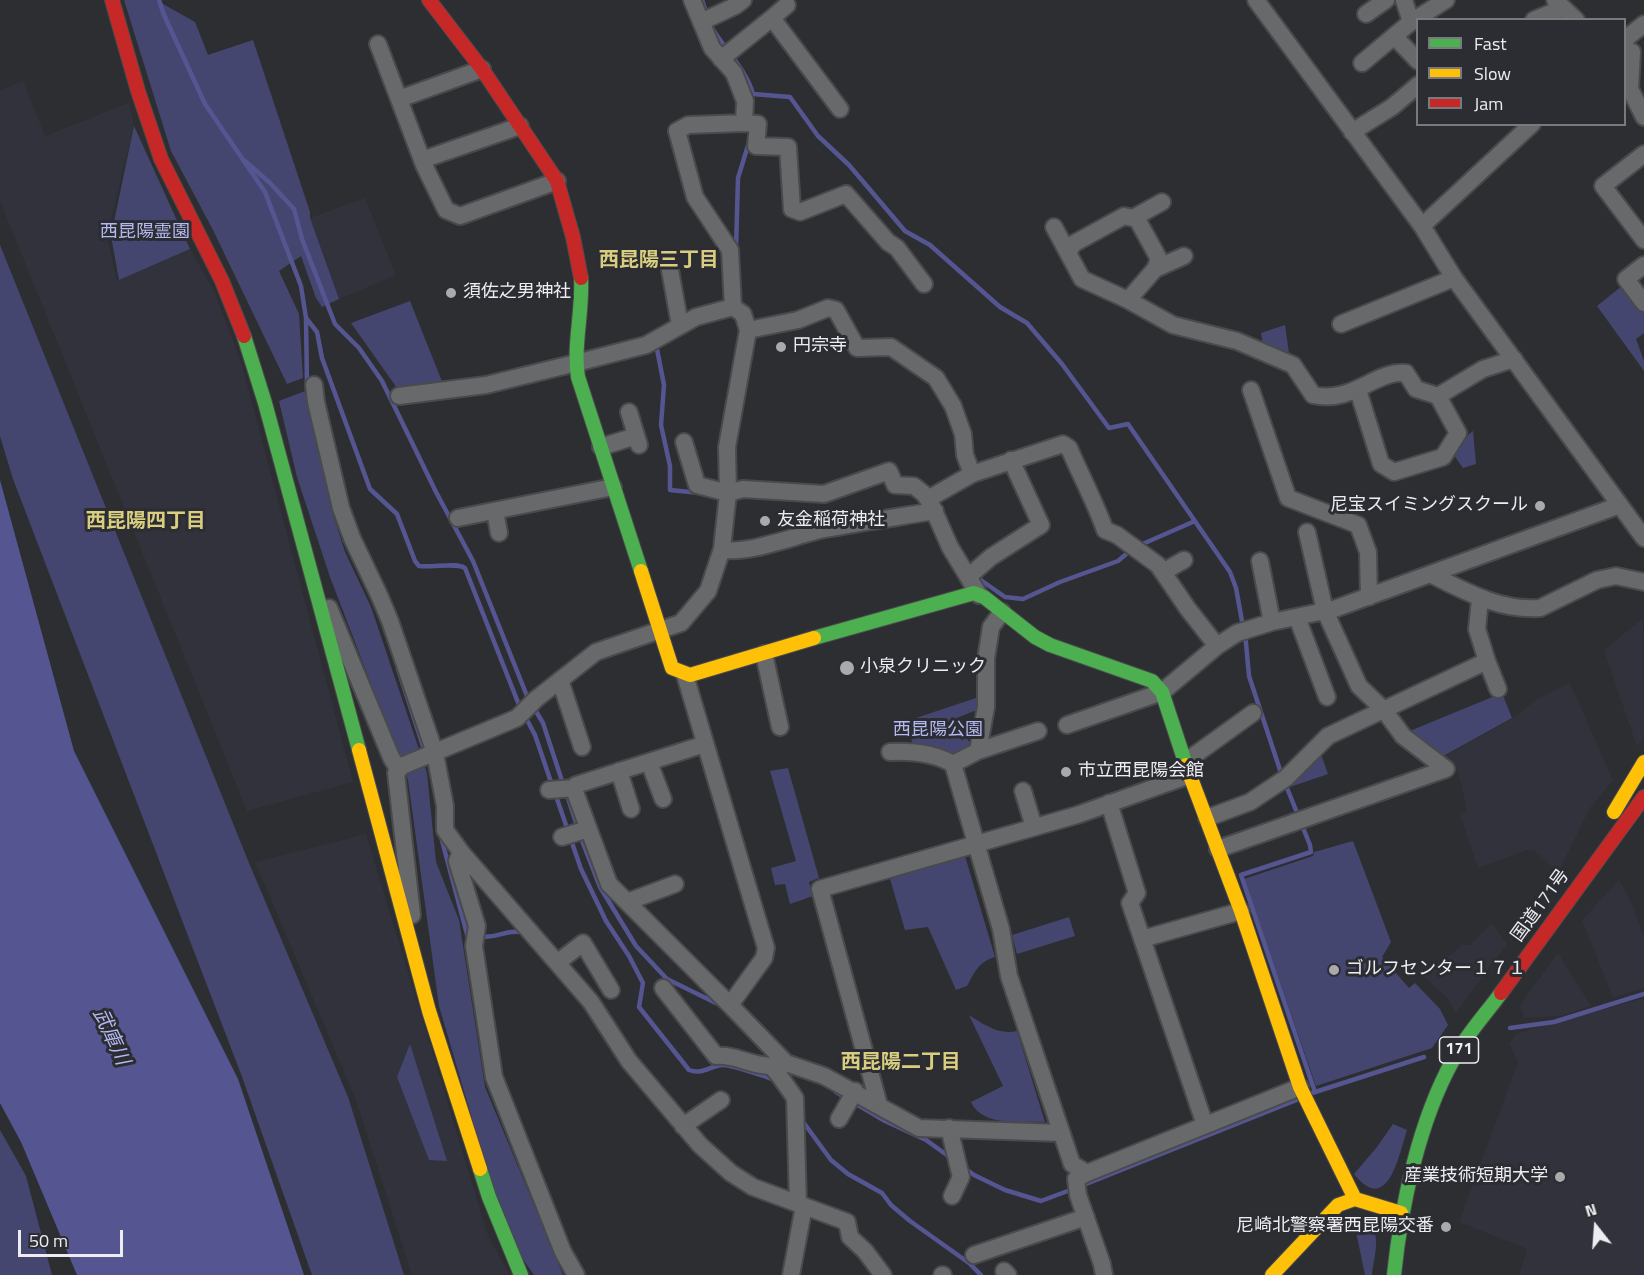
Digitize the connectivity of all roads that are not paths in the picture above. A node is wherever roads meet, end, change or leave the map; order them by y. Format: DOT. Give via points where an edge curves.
graph roads {
  1 [pos="112,0"];
  2 [pos="429,0"];
  3 [pos="692,0"];
  4 [pos="743,0"];
  5 [pos="1256,0"];
  6 [pos="1386,0"];
  7 [pos="1404,0"];
  8 [pos="1446,0"];
  9 [pos="1559,4"];
  10 [pos="787,5"];
  11 [pos="1365,14"];
  12 [pos="772,18"];
  13 [pos="1417,18"];
  14 [pos="1537,18"];
  15 [pos="1574,18"];
  16 [pos="1416,19"];
  17 [pos="707,20"];
  18 [pos="1411,22"];
  19 [pos="1644,24"];
  20 [pos="1394,36"];
  21 [pos="1626,38"];
  22 [pos="378,44"];
  23 [pos="1626,49"];
  24 [pos="721,59"];
  25 [pos="1416,59"];
  26 [pos="1362,63"];
  27 [pos="483,69"];
  28 [pos="1416,87"];
  29 [pos="399,99"];
  30 [pos="840,109"];
  31 [pos="1644,117"];
  32 [pos="744,123"];
  33 [pos="520,126"];
  34 [pos="1530,126"];
  35 [pos="1352,132"];
  36 [pos="1644,153"];
  37 [pos="422,160"];
  38 [pos="557,181"];
  39 [pos="1162,202"];
  40 [pos="1120,214"];
  41 [pos="1422,225"];
  42 [pos="1054,227"];
  43 [pos="1644,240"];
  44 [pos="1068,253"];
  45 [pos="1184,256"];
  46 [pos="1644,265"];
  47 [pos="670,270"];
  48 [pos="1155,270"];
  49 [pos="1454,278"];
  50 [pos="924,284"];
  51 [pos="1128,300"];
  52 [pos="1644,303"];
  53 [pos="734,307"];
  54 [pos="1350,325"];
  55 [pos="680,326"];
  56 [pos="748,330"];
  57 [pos="1514,359"];
  58 [pos="576,363"];
  59 [pos="314,385"];
  60 [pos="1251,390"];
  61 [pos="1358,390"];
  62 [pos="399,396"];
  63 [pos="1438,396"];
  64 [pos="629,412"];
  65 [pos="684,442"];
  66 [pos="600,447"];
  67 [pos="1011,460"];
  68 [pos="972,474"];
  69 [pos="613,487"];
  70 [pos="728,493"];
  71 [pos="932,505"];
  72 [pos="1620,505"];
  73 [pos="495,511"];
  74 [pos="458,518"];
  75 [pos="1306,532"];
  76 [pos="499,533"];
  77 [pos="1644,538"];
  78 [pos="722,549"];
  79 [pos="1184,560"];
  80 [pos="1260,561"];
  81 [pos="1163,572"];
  82 [pos="1430,574"];
  83 [pos="968,577"];
  84 [pos="313,580"];
  85 [pos="1644,582"];
  86 [pos="980,595"];
  87 [pos="1368,597"];
  88 [pos="1480,599"];
  89 [pos="1325,611"];
  90 [pos="1002,612"];
  91 [pos="1297,617"];
  92 [pos="1272,622"];
  93 [pos="659,630"];
  94 [pos="1217,646"];
  95 [pos="764,654"];
  96 [pos="1487,661"];
  97 [pos="685,675"];
  98 [pos="560,680"];
  99 [pos="1498,689"];
  100 [pos="1162,692"];
  101 [pos="1327,697"];
  102 [pos="1384,711"];
  103 [pos="1253,713"];
  104 [pos="1067,725"];
  105 [pos="780,727"];
  106 [pos="1038,731"];
  107 [pos="705,744"];
  108 [pos="582,747"];
  109 [pos="978,751"];
  110 [pos="890,752"];
  111 [pos="433,753"];
  112 [pos="649,762"];
  113 [pos="1644,762"];
  114 [pos="409,763"];
  115 [pos="953,764"];
  116 [pos="1187,769"];
  117 [pos="619,771"];
  118 [pos="575,788"];
  119 [pos="549,790"];
  120 [pos="1023,791"];
  121 [pos="1644,797"];
  122 [pos="663,799"];
  123 [pos="1109,803"];
  124 [pos="631,809"];
  125 [pos="1208,818"];
  126 [pos="1034,827"];
  127 [pos="586,829"];
  128 [pos="1636,832"];
  129 [pos="562,837"];
  130 [pos="976,845"];
  131 [pos="1218,849"];
  132 [pos="459,856"];
  133 [pos="675,884"];
  134 [pos="627,902"];
  135 [pos="1561,909"];
  136 [pos="1242,910"];
  137 [pos="1142,939"];
  138 [pos="414,952"];
  139 [pos="558,962"];
  140 [pos="663,988"];
  141 [pos="611,990"];
  142 [pos="730,1005"];
  143 [pos="782,1069"];
  144 [pos="1300,1087"];
  145 [pos="721,1101"];
  146 [pos="879,1106"];
  147 [pos="683,1125"];
  148 [pos="1204,1125"];
  149 [pos="951,1133"];
  150 [pos="1061,1134"];
  151 [pos="1080,1182"];
  152 [pos="952,1196"];
  153 [pos="1355,1198"];
  154 [pos="802,1208"];
  155 [pos="1401,1213"];
  156 [pos="1086,1217"];
  157 [pos="974,1255"];
  158 [pos="521,1275"];
  159 [pos="576,1275"];
  160 [pos="790,1275"];
  161 [pos="883,1275"];
  162 [pos="1104,1275"];
  163 [pos="1272,1275"];
  164 [pos="1394,1275"];
  1 -- 84 [label="main road" via="161,159 222,281 244,337"];
  2 -- 27 [label="main road"];
  3 -- 17 [label="street"];
  4 -- 17 [label="street"];
  5 -- 35 [label="street"];
  6 -- 11 [label="street"];
  7 -- 18 [label="street"];
  8 -- 13 [label="street"];
  9 -- 14 [label="street"];
  9 -- 15 [label="street"];
  10 -- 12 [label="street"];
  12 -- 24 [label="street"];
  12 -- 30 [label="street" via="821,71"];
  16 -- 18 [label="street"];
  17 -- 24 [label="street" via="712,48"];
  18 -- 20 [label="street"];
  19 -- 21 [label="street"];
  20 -- 25 [label="street"];
  20 -- 26 [label="street"];
  22 -- 29 [label="street"];
  23 -- 31 [label="street" via="1632,52 1630,89"];
  24 -- 32 [label="street" via="734,73 745,101"];
  27 -- 29 [label="street"];
  27 -- 33 [label="main road"];
  28 -- 35 [label="street"];
  29 -- 37 [label="street"];
  32 -- 50 [label="street" via="758,124 756,146 788,147 792,209 800,212 846,194 897,248"];
  32 -- 53 [label="street" via="688,125 677,131 695,197 730,250"];
  33 -- 37 [label="street"];
  33 -- 38 [label="main road"];
  34 -- 41 [label="street"];
  35 -- 41 [label="street"];
  36 -- 43 [label="street" via="1603,186"];
  37 -- 38 [label="street" via="446,210 460,216"];
  38 -- 58 [label="main road" via="580,280"];
  39 -- 40 [label="street"];
  40 -- 44 [label="street" via="1073,244"];
  40 -- 48 [label="street" via="1137,219 1159,259"];
  41 -- 49 [label="street"];
  42 -- 44 [label="street"];
  44 -- 51 [label="street" via="1082,279"];
  45 -- 48 [label="street"];
  46 -- 52 [label="street" via="1626,279"];
  47 -- 55 [label="street"];
  48 -- 51 [label="street"];
  49 -- 54 [label="street" via="1399,309"];
  49 -- 57 [label="street"];
  51 -- 61 [label="street" via="1173,324 1237,341 1293,365 1313,395 1326,398"];
  53 -- 55 [label="street" via="696,317"];
  53 -- 56 [label="street" via="744,314"];
  55 -- 58 [label="street" via="646,345"];
  56 -- 68 [label="street" via="798,320 828,308 836,310 856,348 891,347 936,378 953,406"];
  56 -- 70 [label="street" via="727,447"];
  57 -- 63 [label="street" via="1483,369"];
  57 -- 72 [label="street"];
  58 -- 62 [label="street" via="486,385"];
  58 -- 66 [label="main road"];
  59 -- 111 [label="street" via="342,508 384,605"];
  60 -- 87 [label="street" via="1288,498 1358,525 1368,552"];
  61 -- 63 [label="street" via="1395,372 1406,373 1416,389"];
  61 -- 63 [label="street" via="1381,464 1394,472 1443,457 1458,433"];
  64 -- 66 [label="street" via="638,441"];
  65 -- 70 [label="street" via="697,485"];
  66 -- 69 [label="main road"];
  67 -- 68 [label="street"];
  67 -- 81 [label="street" via="1063,444 1070,448 1106,530"];
  67 -- 83 [label="street" via="1041,525"];
  68 -- 71 [label="street"];
  69 -- 73 [label="street"];
  69 -- 93 [label="main road"];
  70 -- 71 [label="street" via="743,489 824,494 889,471 895,485 914,486"];
  70 -- 78 [label="street"];
  71 -- 78 [label="street" via="746,549"];
  71 -- 83 [label="street"];
  72 -- 77 [label="street"];
  72 -- 82 [label="street"];
  73 -- 74 [label="street"];
  73 -- 76 [label="street"];
  75 -- 89 [label="street"];
  78 -- 93 [label="street" via="708,591 681,623"];
  79 -- 81 [label="street"];
  80 -- 92 [label="street"];
  81 -- 94 [label="street"];
  82 -- 87 [label="street"];
  82 -- 88 [label="street"];
  83 -- 86 [label="street"];
  84 -- 114 [label="street" via="326,601 391,757 395,764"];
  84 -- 138 [label="main road"];
  85 -- 88 [label="street" via="1616,576 1597,580 1540,608"];
  86 -- 90 [label="main road"];
  86 -- 95 [label="main road" via="965,594"];
  87 -- 89 [label="street"];
  88 -- 96 [label="street" via="1477,629"];
  89 -- 91 [label="street"];
  89 -- 102 [label="street" via="1359,686"];
  90 -- 100 [label="main road" via="1035,638 1145,678"];
  90 -- 109 [label="street" via="991,627 986,707"];
  91 -- 92 [label="street"];
  91 -- 101 [label="street"];
  92 -- 94 [label="street" via="1237,633"];
  93 -- 97 [label="main road" via="672,668"];
  93 -- 98 [label="street" via="596,651"];
  94 -- 100 [label="street"];
  95 -- 97 [label="main road"];
  95 -- 105 [label="street"];
  96 -- 99 [label="street"];
  96 -- 102 [label="street"];
  97 -- 107 [label="street"];
  98 -- 108 [label="street"];
  98 -- 111 [label="street" via="517,718"];
  100 -- 104 [label="street" via="1086,715"];
  100 -- 116 [label="main road"];
  102 -- 125 [label="street" via="1328,736 1286,778 1250,801"];
  102 -- 131 [label="street" via="1403,736 1446,769"];
  103 -- 116 [label="street"];
  106 -- 109 [label="street"];
  107 -- 112 [label="street"];
  107 -- 142 [label="street" via="766,948 764,958"];
  109 -- 115 [label="street"];
  110 -- 115 [label="street" via="910,751"];
  111 -- 114 [label="street"];
  111 -- 132 [label="street" via="445,806 445,830"];
  112 -- 117 [label="street"];
  112 -- 122 [label="street"];
  113 -- 135 [label="main road"];
  114 -- 138 [label="street" via="396,773"];
  115 -- 130 [label="street"];
  116 -- 123 [label="street"];
  116 -- 125 [label="main road"];
  117 -- 118 [label="street"];
  117 -- 124 [label="street"];
  118 -- 119 [label="street"];
  118 -- 127 [label="street"];
  120 -- 126 [label="street"];
  121 -- 135 [label="main road, 国道171号 / 171"];
  123 -- 126 [label="street"];
  123 -- 137 [label="street" via="1137,892 1130,903"];
  125 -- 131 [label="main road"];
  126 -- 130 [label="street"];
  127 -- 129 [label="street"];
  127 -- 134 [label="street" via="604,877"];
  128 -- 135 [label="main road"];
  130 -- 146 [label="street" via="820,889"];
  130 -- 150 [label="street" via="1001,929 1009,976"];
  131 -- 136 [label="main road"];
  132 -- 139 [label="street"];
  132 -- 159 [label="street" via="476,933 474,946 494,1077 563,1252"];
  133 -- 134 [label="street"];
  134 -- 142 [label="street"];
  135 -- 155 [label="main road, 国道171号 / 171" via="1453,1059 1420,1137"];
  136 -- 137 [label="street"];
  136 -- 144 [label="main road"];
  137 -- 148 [label="street"];
  138 -- 158 [label="main road" via="489,1197"];
  139 -- 141 [label="street" via="583,943"];
  139 -- 147 [label="street" via="591,1002 629,1061"];
  140 -- 143 [label="street" via="716,1056 728,1055"];
  142 -- 143 [label="street"];
  143 -- 146 [label="street" via="824,1076 847,1104"];
  143 -- 154 [label="street" via="795,1108"];
  144 -- 148 [label="street"];
  144 -- 153 [label="main road"];
  145 -- 147 [label="street"];
  146 -- 149 [label="street" via="919,1128"];
  147 -- 154 [label="street" via="731,1173"];
  148 -- 151 [label="street"];
  149 -- 150 [label="street"];
  149 -- 152 [label="street" via="961,1177"];
  150 -- 151 [label="street"];
  151 -- 156 [label="street"];
  153 -- 155 [label="main road"];
  153 -- 163 [label="main road" via="1338,1205"];
  154 -- 160 [label="street"];
  154 -- 161 [label="street" via="848,1229 850,1237"];
  155 -- 164 [label="main road, 国道171号 / 171"];
  156 -- 157 [label="street"];
  156 -- 162 [label="street"];
}
